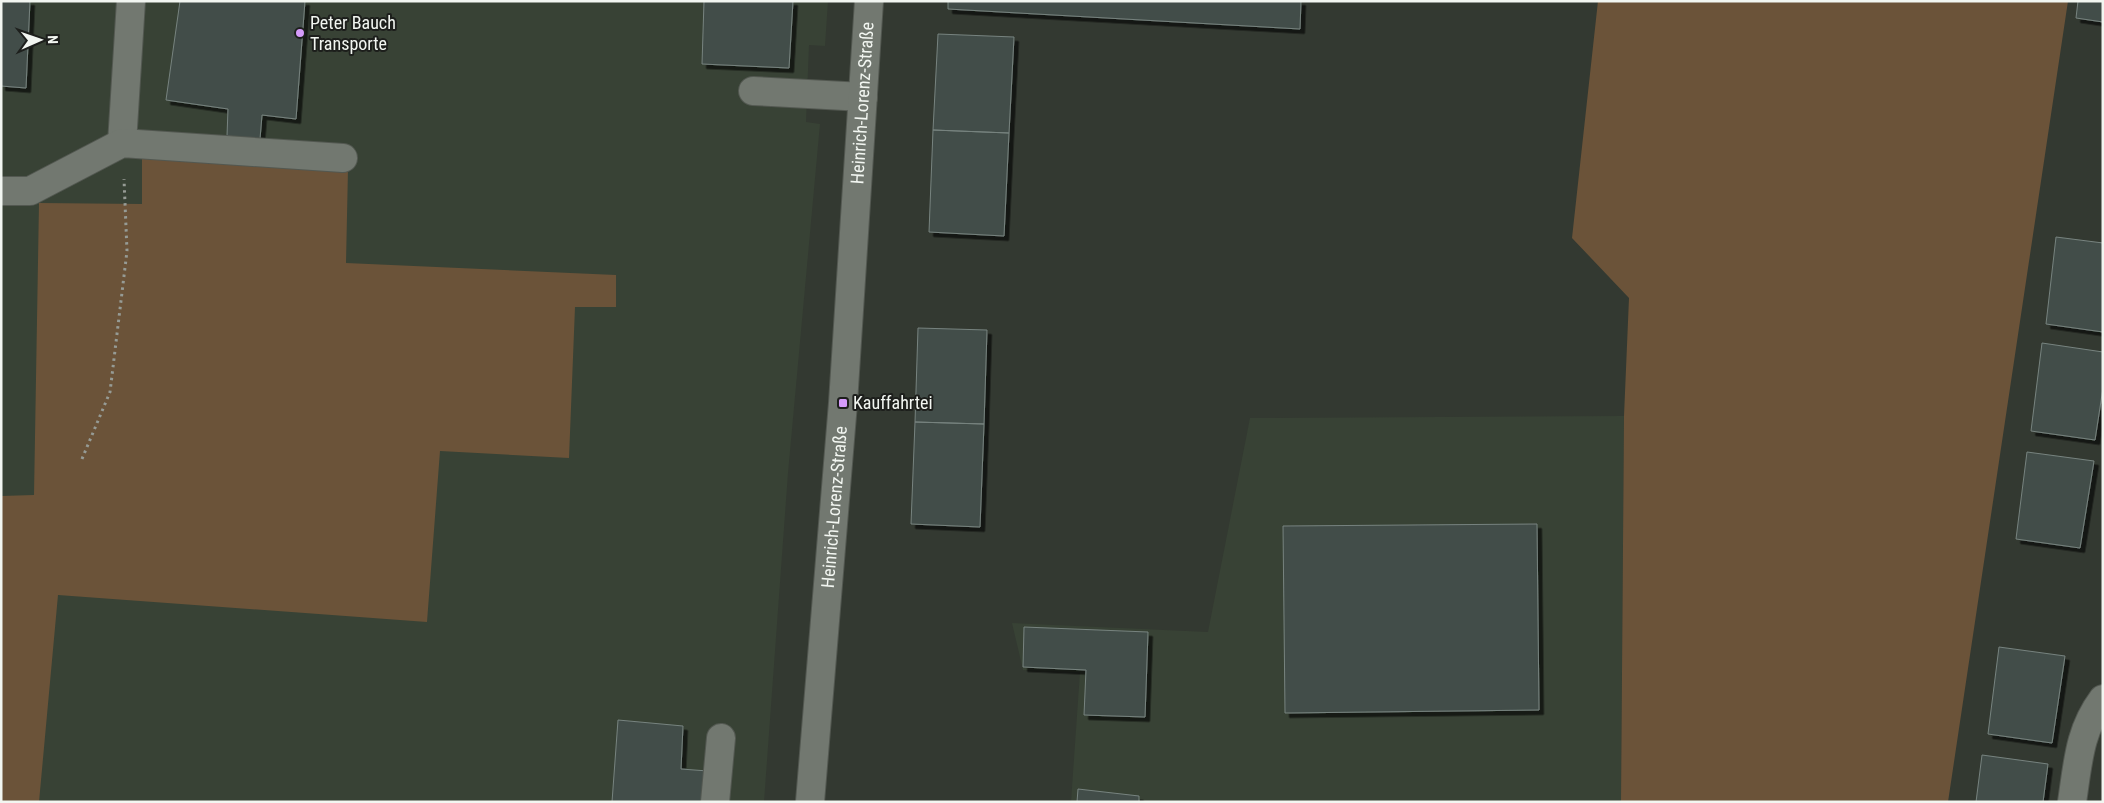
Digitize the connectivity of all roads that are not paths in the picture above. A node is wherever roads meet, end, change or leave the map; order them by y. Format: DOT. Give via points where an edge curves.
graph roads {
  1 [pos="131,1"];
  2 [pos="869,1"];
  3 [pos="753,91"];
  4 [pos="863,98"];
  5 [pos="122,144"];
  6 [pos="343,158"];
  7 [pos="1,191"];
  8 [pos="2103,699"];
  9 [pos="720,738"];
  10 [pos="715,802"];
  11 [pos="810,802"];
  12 [pos="2072,802"];
  1 -- 5 [label="street"];
  2 -- 4 [label="street, Heinrich-Lorenz-Straße"];
  3 -- 4 [label="street"];
  4 -- 11 [label="street, Heinrich-Lorenz-Straße" via="843,403"];
  5 -- 6 [label="street"];
  5 -- 7 [label="street" via="30,191"];
  8 -- 12 [label="street" via="2090,716 2080,745"];
  9 -- 10 [label="street"];
}
